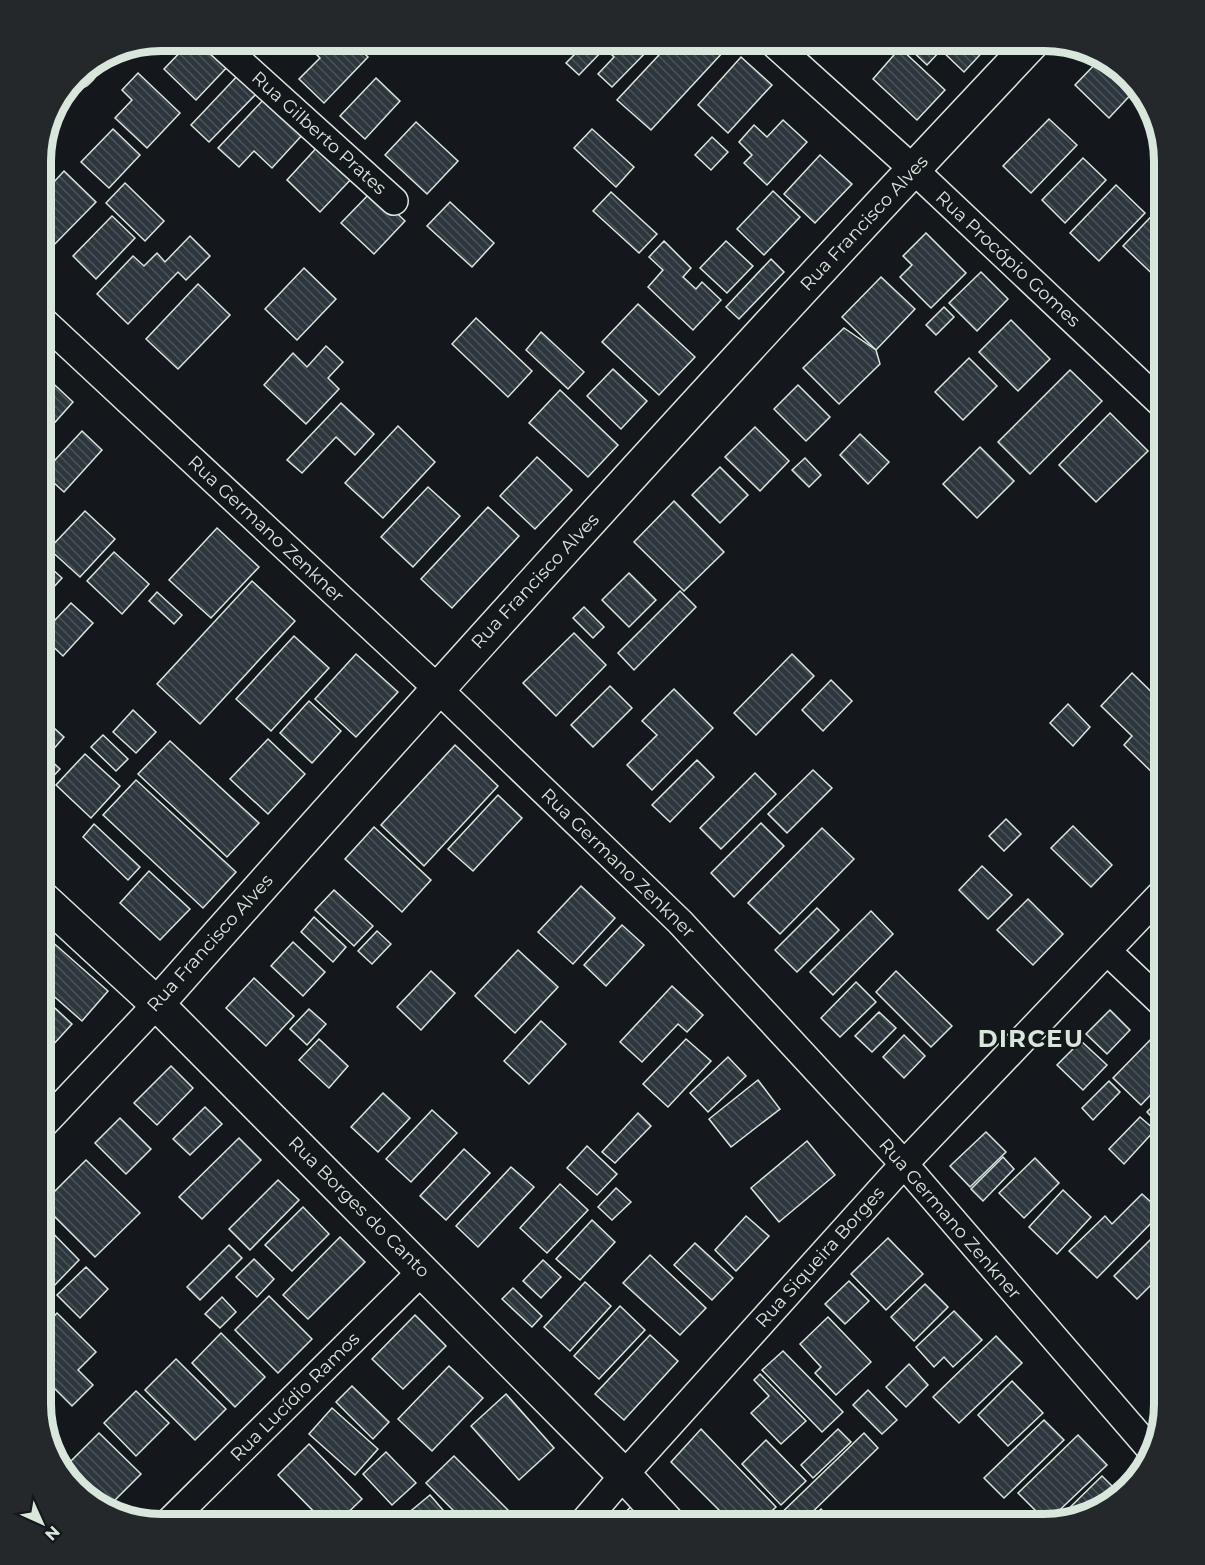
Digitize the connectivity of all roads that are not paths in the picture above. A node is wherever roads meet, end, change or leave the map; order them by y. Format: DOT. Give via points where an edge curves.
graph roads {
  1 [pos="229,51"];
  2 [pos="782,51"];
  3 [pos="1025,51"];
  4 [pos="913,169"];
  5 [pos="394,201"];
  6 [pos="51,328"];
  7 [pos="1154,397"];
  8 [pos="437,687"];
  9 [pos="1154,902"];
  10 [pos="51,906"];
  11 [pos="1108,952"];
  12 [pos="1154,996"];
  13 [pos="157,1004"];
  14 [pos="51,1115"];
  15 [pos="904,1164"];
  16 [pos="423,1270"];
  17 [pos="1146,1444"];
  18 [pos="624,1475"];
  19 [pos="177,1514"];
  20 [pos="591,1514"];
  21 [pos="660,1514"];
  1 -- 5 [label="street, Rua Gilberto Prates"];
  2 -- 4 [label="street, Rua Procópio Gomes"];
  3 -- 4 [label="street, Rua Francisco Alves"];
  4 -- 7 [label="street, Rua Procópio Gomes"];
  4 -- 8 [label="street, Rua Francisco Alves"];
  6 -- 8 [label="street, Rua Germano Zenkner"];
  8 -- 13 [label="street, Rua Francisco Alves"];
  8 -- 15 [label="street, Rua Germano Zenkner" via="680,922"];
  9 -- 11 [label="street, Rua Siqueira Borges"];
  10 -- 13 [label="street, Rua Borges do Canto"];
  11 -- 12 [label="street"];
  11 -- 15 [label="street, Rua Siqueira Borges"];
  13 -- 14 [label="street, Rua Francisco Alves"];
  13 -- 16 [label="street, Rua Borges do Canto"];
  15 -- 17 [label="street, Rua Germano Zenkner"];
  15 -- 18 [label="street, Rua Siqueira Borges"];
  16 -- 18 [label="street, Rua Borges do Canto"];
  16 -- 19 [label="street, Rua Lucídio Ramos"];
  18 -- 20 [label="street, Rua Siqueira Borges"];
  18 -- 21 [label="street, Rua Borges do Canto"];
}
